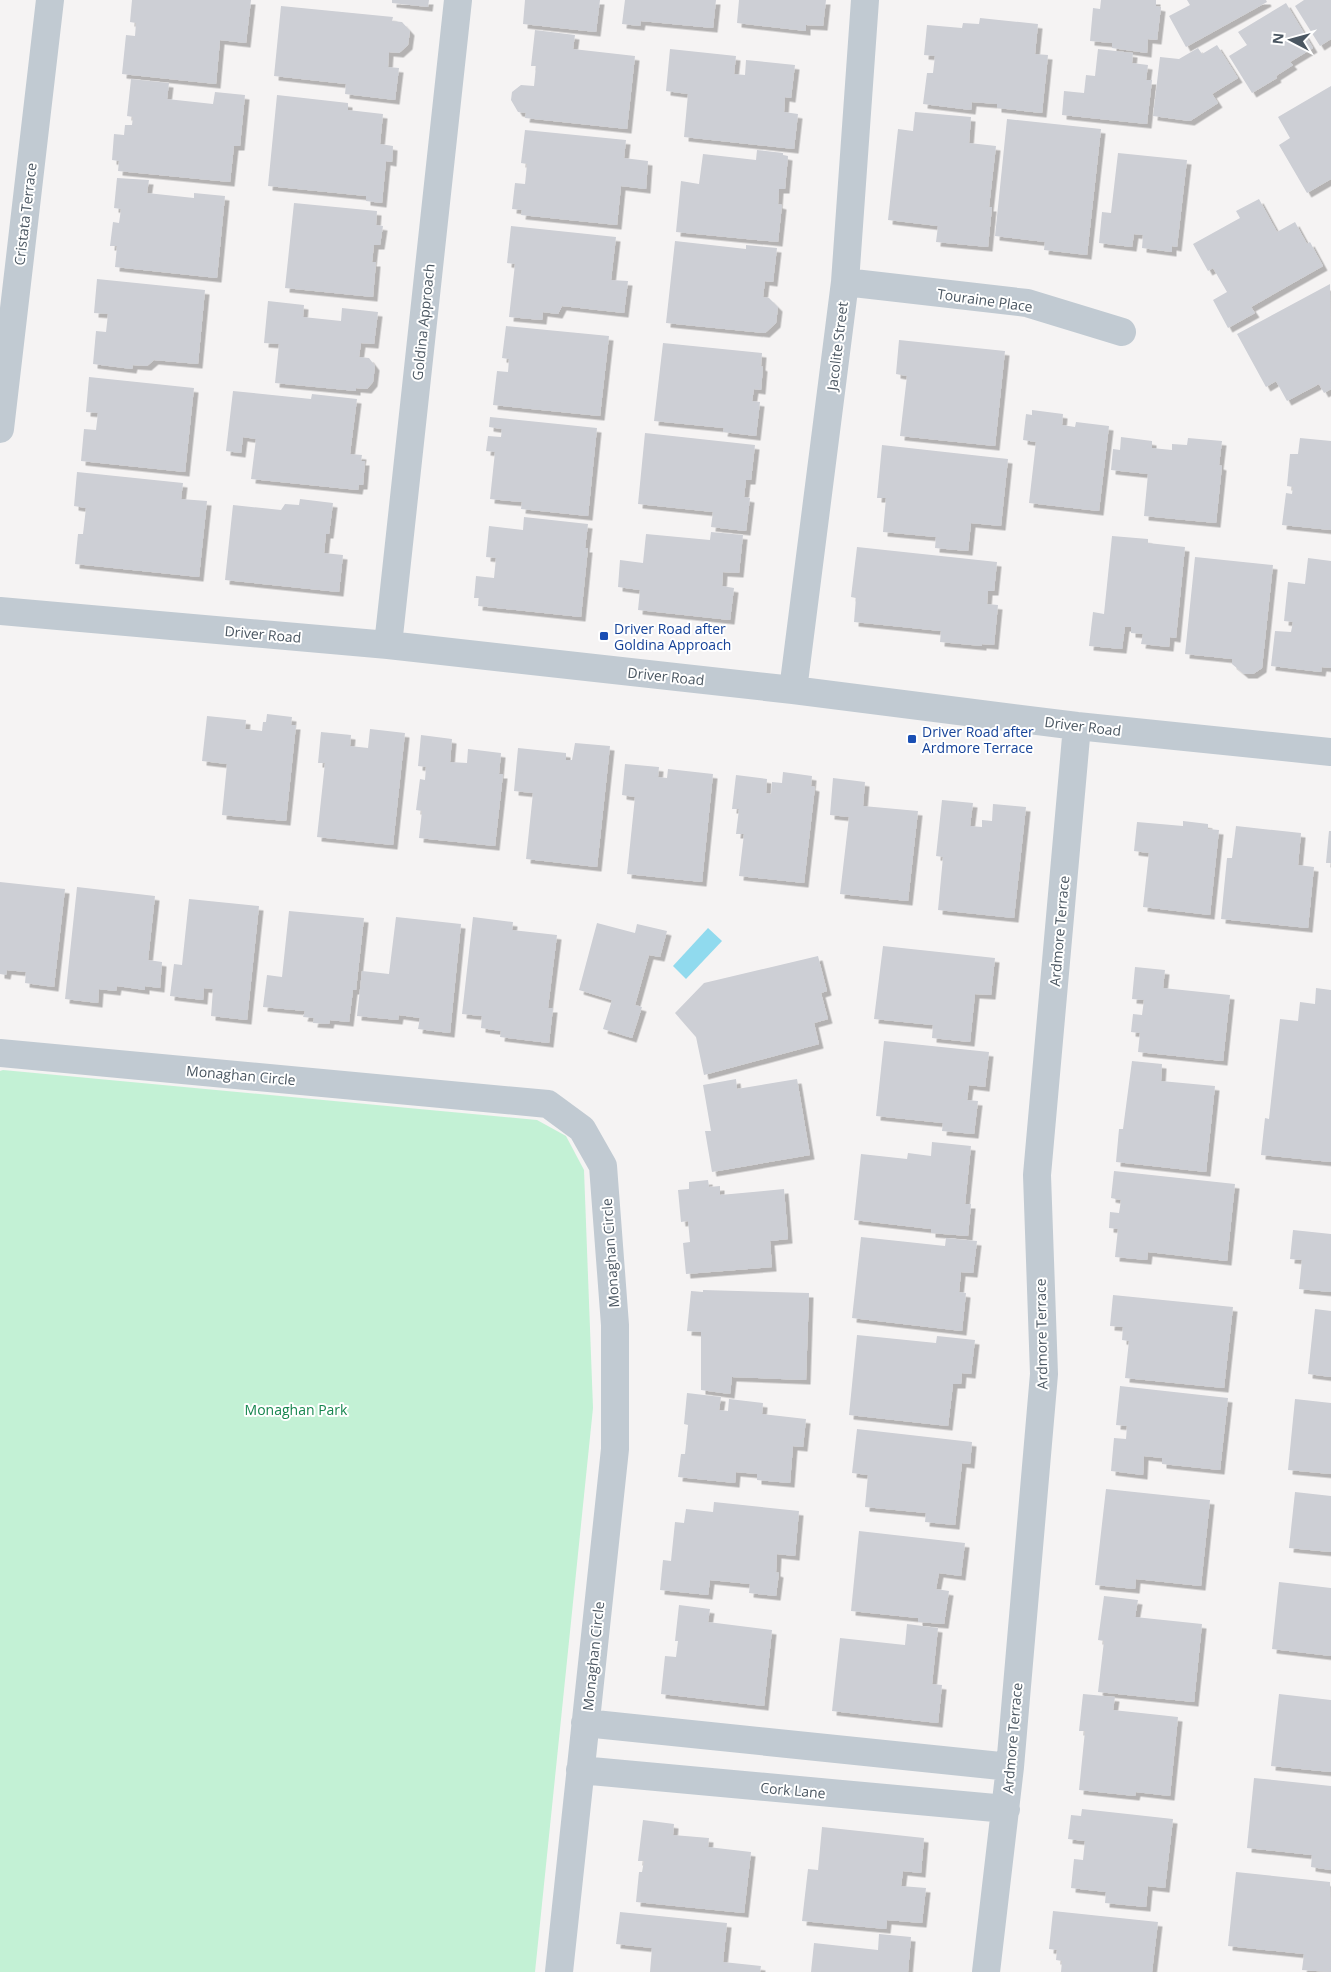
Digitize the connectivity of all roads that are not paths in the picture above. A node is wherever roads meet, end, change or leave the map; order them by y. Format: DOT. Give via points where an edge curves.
graph roads {
  1 [pos="50,0"];
  2 [pos="458,0"];
  3 [pos="865,0"];
  4 [pos="845,282"];
  5 [pos="1122,332"];
  6 [pos="0,428"];
  7 [pos="0,611"];
  8 [pos="388,645"];
  9 [pos="793,690"];
  10 [pos="1077,726"];
  11 [pos="1331,752"];
  12 [pos="0,1053"];
  13 [pos="585,1723"];
  14 [pos="1010,1767"];
  15 [pos="580,1770"];
  16 [pos="1006,1809"];
  17 [pos="558,1972"];
  18 [pos="986,1972"];
  1 -- 6 [label="street, Cristata Terrace"];
  2 -- 8 [label="street, Goldina Approach"];
  3 -- 4 [label="street, Jacolite Street"];
  4 -- 5 [label="street, Touraine Place" via="1027,303"];
  4 -- 9 [label="street, Jacolite Street"];
  7 -- 8 [label="street, Driver Road"];
  8 -- 9 [label="street, Driver Road"];
  9 -- 10 [label="street, Driver Road"];
  10 -- 11 [label="street, Driver Road"];
  10 -- 14 [label="street, Ardmore Terrace" via="1038,1175 1044,1374"];
  12 -- 13 [label="street, Monaghan Circle" via="548,1104 582,1129 603,1166 615,1325 615,1449"];
  13 -- 14 [label="street"];
  13 -- 15 [label="street, Monaghan Circle"];
  14 -- 16 [label="street, Ardmore Terrace"];
  15 -- 16 [label="street, Cork Lane"];
  15 -- 17 [label="street, Monaghan Circle"];
  16 -- 18 [label="street, Ardmore Terrace"];
}
